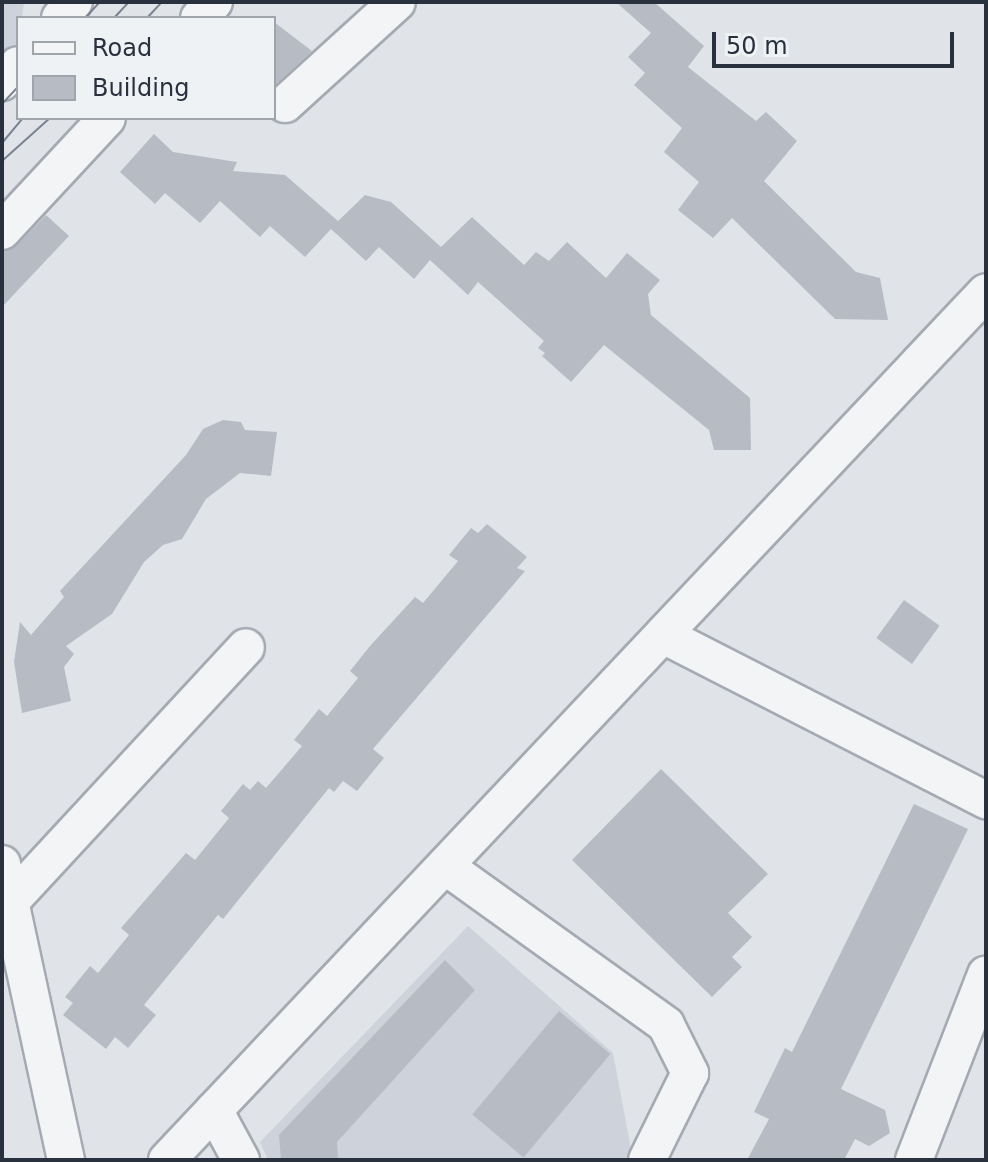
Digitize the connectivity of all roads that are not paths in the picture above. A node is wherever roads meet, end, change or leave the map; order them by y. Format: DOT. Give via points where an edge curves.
graph roads {
  1 [pos="397,2"];
  2 [pos="16,67"];
  3 [pos="2,82"];
  4 [pos="285,104"];
  5 [pos="105,120"];
  6 [pos="2,231"];
  7 [pos="986,292"];
  8 [pos="663,635"];
  9 [pos="246,647"];
  10 [pos="986,800"];
  11 [pos="2,864"];
  12 [pos="445,866"];
  13 [pos="10,902"];
  14 [pos="986,974"];
  15 [pos="214,1110"];
  16 [pos="66,1160"];
  17 [pos="167,1160"];
  18 [pos="241,1160"];
  19 [pos="647,1160"];
  20 [pos="914,1160"];
  1 -- 4 [label="street"];
  2 -- 3 [label="street"];
  5 -- 6 [label="street"];
  7 -- 8 [label="street"];
  8 -- 10 [label="street"];
  8 -- 12 [label="street"];
  9 -- 13 [label="street"];
  11 -- 13 [label="street"];
  12 -- 15 [label="street"];
  12 -- 19 [label="street" via="666,1025 690,1073"];
  13 -- 16 [label="street"];
  14 -- 20 [label="street"];
  15 -- 17 [label="street"];
  15 -- 18 [label="street"];
}
